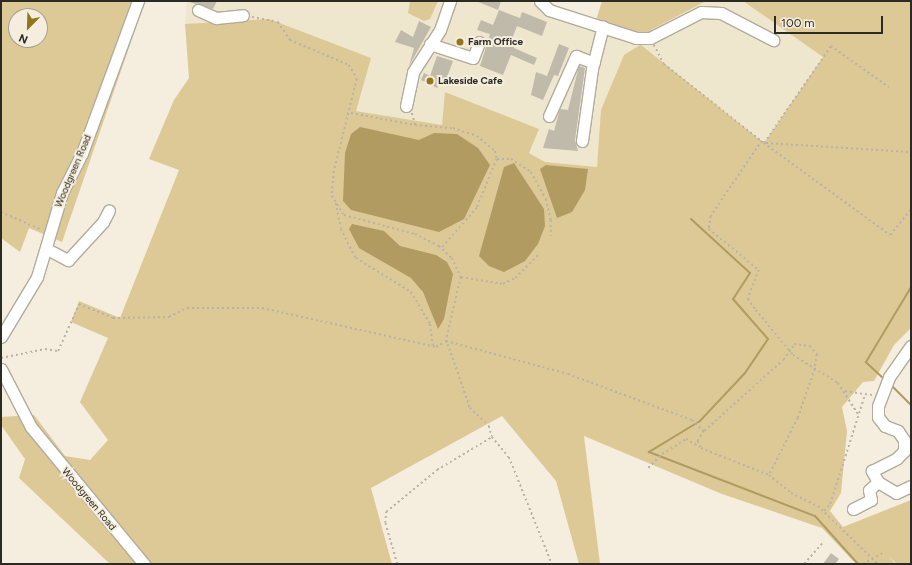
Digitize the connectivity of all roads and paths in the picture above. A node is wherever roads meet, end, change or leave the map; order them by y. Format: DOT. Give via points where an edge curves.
graph roads {
  1 [pos="138,1"];
  2 [pos="450,1"];
  3 [pos="540,1"];
  4 [pos="198,10"];
  5 [pos="243,15"];
  6 [pos="603,26"];
  7 [pos="650,38"];
  8 [pos="773,40"];
  9 [pos="479,42"];
  10 [pos="430,44"];
  11 [pos="594,63"];
  12 [pos="890,88"];
  13 [pos="406,106"];
  14 [pos="351,113"];
  15 [pos="549,116"];
  16 [pos="415,125"];
  17 [pos="582,141"];
  18 [pos="762,142"];
  19 [pos="764,143"];
  20 [pos="911,152"];
  21 [pos="497,159"];
  22 [pos="336,202"];
  23 [pos="911,209"];
  24 [pos="109,210"];
  25 [pos="1,212"];
  26 [pos="49,234"];
  27 [pos="551,236"];
  28 [pos="442,248"];
  29 [pos="46,249"];
  30 [pos="539,254"];
  31 [pos="461,277"];
  32 [pos="1,337"];
  33 [pos="446,341"];
  34 [pos="448,344"];
  35 [pos="433,346"];
  36 [pos="911,346"];
  37 [pos="788,348"];
  38 [pos="1,358"];
  39 [pos="1,369"];
  40 [pos="815,369"];
  41 [pos="885,387"];
  42 [pos="844,391"];
  43 [pos="865,394"];
  44 [pos="858,414"];
  45 [pos="704,431"];
  46 [pos="492,437"];
  47 [pos="701,448"];
  48 [pos="648,468"];
  49 [pos="769,475"];
  50 [pos="878,482"];
  51 [pos="911,486"];
  52 [pos="853,509"];
  53 [pos="824,511"];
  54 [pos="822,543"];
  55 [pos="885,552"];
  56 [pos="872,558"];
  57 [pos="144,564"];
  58 [pos="397,564"];
  59 [pos="552,564"];
  60 [pos="804,564"];
  61 [pos="863,564"];
  62 [pos="878,564"];
  1 -- 26 [label="street, Woodgreen Road" via="126,43 82,153 62,193"];
  2 -- 10 [label="street" via="440,30"];
  3 -- 6 [label="street" via="549,10"];
  4 -- 5 [label="street" via="216,18"];
  5 -- 14 [label="path" via="278,22 290,40 349,65 357,79"];
  6 -- 7 [label="street" via="636,38"];
  6 -- 11 [label="street"];
  7 -- 8 [label="street" via="701,12 721,13"];
  7 -- 18 [label="path" via="664,64"];
  9 -- 10 [label="street" via="473,58"];
  10 -- 13 [label="street" via="413,72"];
  11 -- 15 [label="street" via="576,56"];
  11 -- 17 [label="street"];
  12 -- 19 [label="path" via="831,46"];
  13 -- 16 [label="path"];
  14 -- 16 [label="path"];
  14 -- 22 [label="path" via="334,171 332,196"];
  16 -- 21 [label="path" via="453,128 478,136 495,151"];
  18 -- 19 [label="path"];
  18 -- 37 [label="path" via="711,216 709,229 759,270 748,299"];
  19 -- 20 [label="path"];
  19 -- 23 [label="path" via="890,235"];
  21 -- 27 [label="path" via="511,159 531,172 546,199 551,220"];
  21 -- 28 [label="path" via="477,208"];
  22 -- 28 [label="path" via="344,215 415,234"];
  22 -- 35 [label="path" via="341,229 356,258 411,292 430,324"];
  24 -- 29 [label="street" via="103,222 68,260"];
  25 -- 26 [label="path"];
  26 -- 29 [label="street, Woodgreen Road"];
  28 -- 31 [label="path" via="452,258"];
  29 -- 32 [label="street, Woodgreen Road" via="27,299"];
  30 -- 31 [label="path" via="515,278 503,284"];
  31 -- 33 [label="path"];
  33 -- 34 [label="path"];
  33 -- 35 [label="path"];
  34 -- 45 [label="path" via="568,374 692,420"];
  34 -- 46 [label="path" via="470,408 489,426"];
  35 -- 38 [label="path" via="262,308 188,308 169,317 113,318 79,304 58,350 46,349"];
  36 -- 41 [label="street"];
  37 -- 40 [label="path"];
  37 -- 40 [label="path" via="794,344 810,346 817,354"];
  37 -- 45 [label="path" via="783,360"];
  39 -- 57 [label="street, Woodgreen Road" via="31,427"];
  40 -- 42 [label="path"];
  40 -- 49 [label="path" via="798,418"];
  41 -- 43 [label="path"];
  41 -- 50 [label="street" via="878,417 885,426 898,431 904,440 904,451 872,471"];
  42 -- 43 [label="path"];
  42 -- 44 [label="path"];
  43 -- 44 [label="path"];
  44 -- 53 [label="path" via="830,504"];
  45 -- 47 [label="path" via="698,441"];
  46 -- 58 [label="path" via="437,470 386,512 385,523"];
  46 -- 59 [label="path" via="509,457"];
  47 -- 48 [label="path" via="686,440 662,454"];
  47 -- 49 [label="path"];
  49 -- 53 [label="path"];
  50 -- 51 [label="street" via="896,493"];
  50 -- 52 [label="street" via="869,490 871,500"];
  53 -- 56 [label="path"];
  54 -- 60 [label="path"];
  55 -- 56 [label="path"];
  56 -- 61 [label="path"];
  56 -- 62 [label="path"];
}
